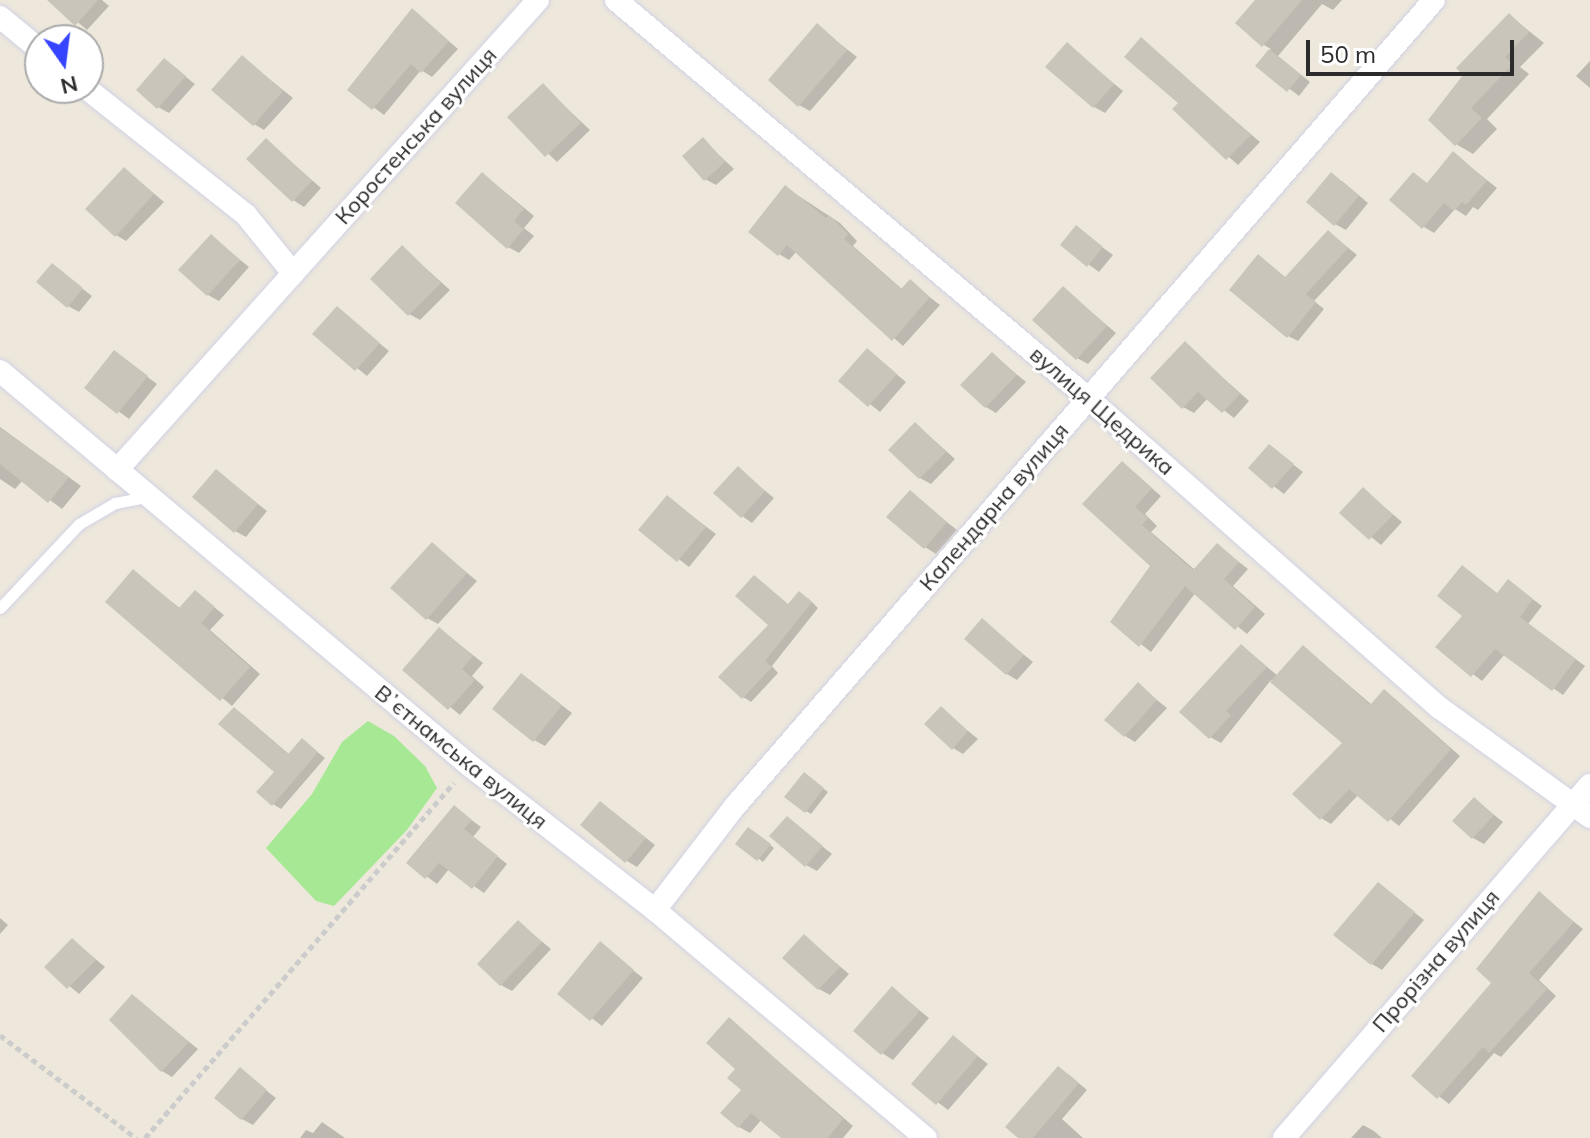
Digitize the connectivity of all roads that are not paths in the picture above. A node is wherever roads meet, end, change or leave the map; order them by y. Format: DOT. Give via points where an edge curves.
graph roads {
  1 [pos="538,0"];
  2 [pos="616,0"];
  3 [pos="1434,0"];
  4 [pos="0,17"];
  5 [pos="24,37"];
  6 [pos="104,102"];
  7 [pos="293,273"];
  8 [pos="0,371"];
  9 [pos="1088,398"];
  10 [pos="117,470"];
  11 [pos="145,497"];
  12 [pos="0,608"];
  13 [pos="1590,785"];
  14 [pos="1583,811"];
  15 [pos="655,910"];
  16 [pos="926,1138"];
  17 [pos="1284,1138"];
  1 -- 7 [label="street, Коростенська вулиця"];
  2 -- 9 [label="street, вулиця Щедрика"];
  3 -- 9 [label="street, Календарна вулиця"];
  4 -- 5 [label="street"];
  6 -- 7 [label="street" via="246,215"];
  7 -- 10 [label="street, Коростенська вулиця"];
  8 -- 10 [label="street, Вʼєтнамська вулиця"];
  9 -- 14 [label="street, вулиця Щедрика" via="1440,708"];
  9 -- 15 [label="street, Календарна вулиця" via="736,805"];
  10 -- 11 [label="street, Вʼєтнамська вулиця"];
  11 -- 12 [label="lane" via="115,503 79,524"];
  11 -- 15 [label="street, Вʼєтнамська вулиця" via="469,765"];
  13 -- 14 [label="street, Прорізна вулиця"];
  14 -- 17 [label="street, Прорізна вулиця"];
  15 -- 16 [label="street, Вʼєтнамська вулиця"];
}
